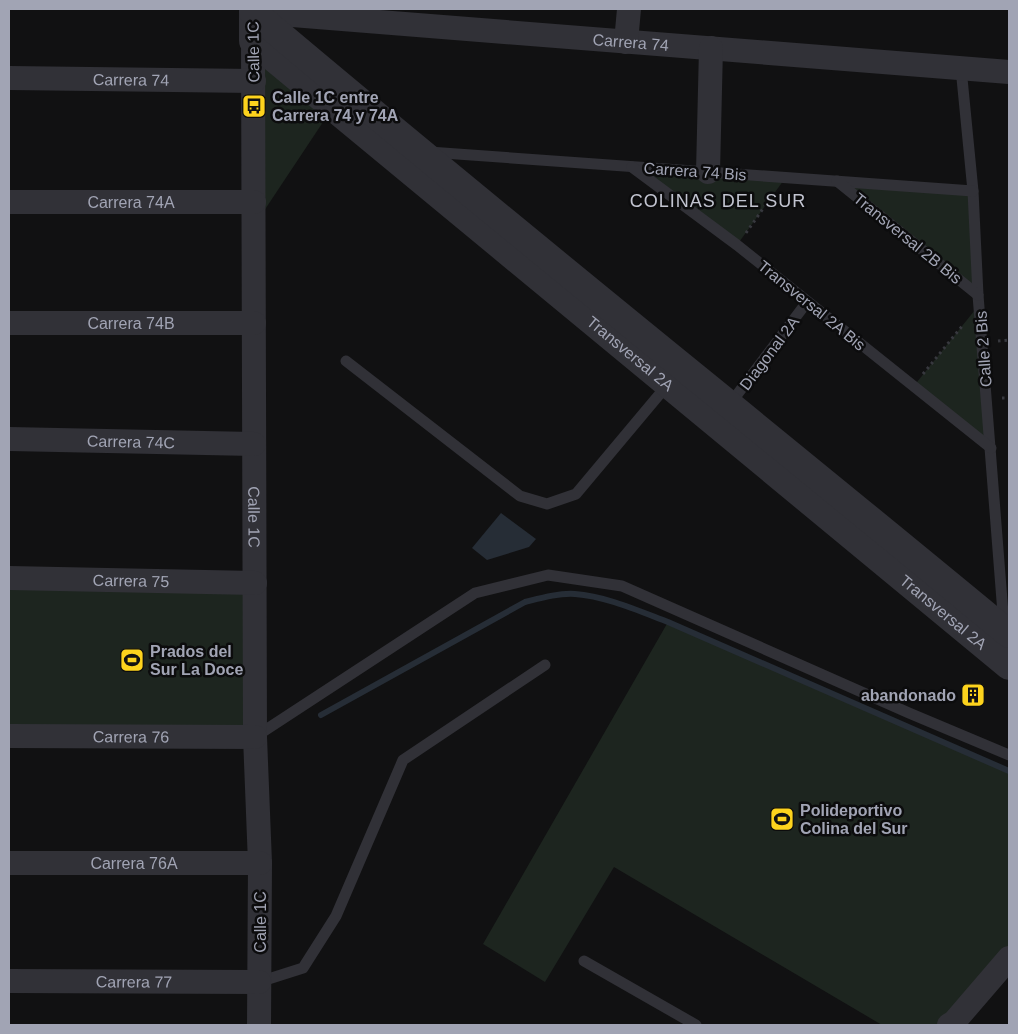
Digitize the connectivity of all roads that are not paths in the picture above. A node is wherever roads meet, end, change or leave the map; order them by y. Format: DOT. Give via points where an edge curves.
graph roads {
  1 [pos="628,9"];
  2 [pos="253,10"];
  3 [pos="253,41"];
  4 [pos="626,42"];
  5 [pos="711,48"];
  6 [pos="961,68"];
  7 [pos="1009,72"];
  8 [pos="9,78"];
  9 [pos="254,80"];
  10 [pos="418,151"];
  11 [pos="631,166"];
  12 [pos="708,172"];
  13 [pos="837,181"];
  14 [pos="973,190"];
  15 [pos="9,202"];
  16 [pos="254,202"];
  17 [pos="979,300"];
  18 [pos="807,302"];
  19 [pos="9,323"];
  20 [pos="254,323"];
  21 [pos="346,361"];
  22 [pos="675,375"];
  23 [pos="730,404"];
  24 [pos="9,439"];
  25 [pos="254,444"];
  26 [pos="990,448"];
  27 [pos="9,578"];
  28 [pos="255,583"];
  29 [pos="1007,632"];
  30 [pos="545,665"];
  31 [pos="1009,666"];
  32 [pos="9,736"];
  33 [pos="255,737"];
  34 [pos="1009,755"];
  35 [pos="9,863"];
  36 [pos="260,863"];
  37 [pos="1009,958"];
  38 [pos="584,960"];
  39 [pos="9,980"];
  40 [pos="259,982"];
  41 [pos="954,1024"];
  42 [pos="259,1025"];
  43 [pos="696,1025"];
  1 -- 4 [label="street"];
  2 -- 3 [label="street, Calle 1C"];
  2 -- 4 [label="street, Carrera 74"];
  2 -- 10 [label="street, Transversal 2A"];
  3 -- 9 [label="street, Calle 1C"];
  3 -- 22 [label="street, Transversal 2A"];
  4 -- 5 [label="street, Carrera 74"];
  5 -- 6 [label="street, Carrera 74"];
  5 -- 12 [label="street"];
  6 -- 7 [label="street, Carrera 74"];
  6 -- 14 [label="lane, Calle 2 Bis"];
  8 -- 9 [label="street, Carrera 74"];
  9 -- 16 [label="street, Calle 1C"];
  10 -- 11 [label="lane, Carrera 74 Bis"];
  10 -- 22 [label="street, Transversal 2A"];
  11 -- 12 [label="lane, Carrera 74 Bis"];
  11 -- 18 [label="lane, Transversal 2A Bis"];
  12 -- 13 [label="lane, Carrera 74 Bis"];
  13 -- 14 [label="lane, Carrera 74 Bis"];
  13 -- 17 [label="lane, Transversal 2B Bis"];
  14 -- 17 [label="lane, Calle 2 Bis"];
  15 -- 16 [label="street, Carrera 74A"];
  16 -- 20 [label="street, Calle 1C"];
  17 -- 26 [label="lane, Calle 2 Bis"];
  18 -- 23 [label="lane, Diagonal 2A"];
  18 -- 26 [label="lane, Transversal 2A Bis"];
  19 -- 20 [label="street, Carrera 74B"];
  20 -- 25 [label="street, Calle 1C"];
  21 -- 22 [label="lane" via="520,496 548,504 576,494"];
  22 -- 23 [label="street, Transversal 2A"];
  22 -- 31 [label="street, Transversal 2A"];
  23 -- 29 [label="street, Transversal 2A"];
  24 -- 25 [label="street, Carrera 74C"];
  25 -- 28 [label="street, Calle 1C"];
  26 -- 29 [label="lane, Calle 2 Bis"];
  27 -- 28 [label="street, Carrera 75"];
  28 -- 33 [label="street, Calle 1C"];
  30 -- 40 [label="lane" via="403,760 336,916 308,961 303,968"];
  32 -- 33 [label="street, Carrera 76"];
  33 -- 34 [label="lane" via="475,593 548,575 622,586"];
  33 -- 36 [label="street, Calle 1C"];
  35 -- 36 [label="street, Carrera 76A"];
  36 -- 40 [label="street, Calle 1C"];
  37 -- 41 [label="street"];
  38 -- 43 [label="lane"];
  39 -- 40 [label="street, Carrera 77"];
  40 -- 42 [label="street, Calle 1C"];
}
